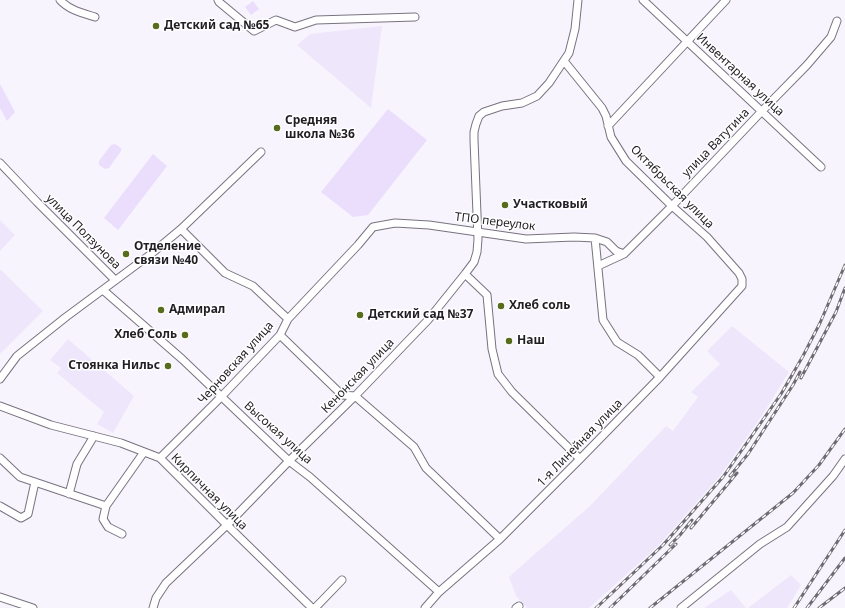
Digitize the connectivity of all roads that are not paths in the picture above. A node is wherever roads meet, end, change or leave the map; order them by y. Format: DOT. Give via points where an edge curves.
graph roads {
  1 [pos="60,0"];
  2 [pos="578,0"];
  3 [pos="643,0"];
  4 [pos="726,0"];
  5 [pos="219,1"];
  6 [pos="95,17"];
  7 [pos="415,17"];
  8 [pos="837,21"];
  9 [pos="687,41"];
  10 [pos="564,61"];
  11 [pos="762,111"];
  12 [pos="608,126"];
  13 [pos="261,152"];
  14 [pos="0,163"];
  15 [pos="821,167"];
  16 [pos="672,206"];
  17 [pos="181,229"];
  18 [pos="478,232"];
  19 [pos="595,238"];
  20 [pos="358,245"];
  21 [pos="624,254"];
  22 [pos="598,266"];
  23 [pos="466,274"];
  24 [pos="115,280"];
  25 [pos="742,286"];
  26 [pos="103,290"];
  27 [pos="288,318"];
  28 [pos="280,335"];
  29 [pos="660,377"];
  30 [pos="0,379"];
  31 [pos="355,396"];
  32 [pos="221,397"];
  33 [pos="0,406"];
  34 [pos="94,436"];
  35 [pos="144,452"];
  36 [pos="0,458"];
  37 [pos="160,458"];
  38 [pos="580,459"];
  39 [pos="845,459"];
  40 [pos="289,461"];
  41 [pos="35,482"];
  42 [pos="69,494"];
  43 [pos="0,506"];
  44 [pos="106,506"];
  45 [pos="227,525"];
  46 [pos="122,534"];
  47 [pos="500,539"];
  48 [pos="342,580"];
  49 [pos="439,592"];
  50 [pos="0,598"];
  51 [pos="32,608"];
  52 [pos="153,608"];
  53 [pos="314,608"];
  54 [pos="425,608"];
  55 [pos="681,608"];
  1 -- 6 [label="street" via="68,8"];
  2 -- 10 [label="street" via="575,29"];
  3 -- 9 [label="street, Инвентарная улица"];
  4 -- 9 [label="street"];
  5 -- 7 [label="street" via="254,31 276,20 295,27 316,20"];
  8 -- 11 [label="street, улица Ватутина" via="826,43"];
  9 -- 11 [label="street, Инвентарная улица"];
  9 -- 12 [label="street"];
  10 -- 12 [label="street, Октябрьская улица" via="602,108"];
  10 -- 18 [label="street, Кенонская улица" via="537,96 522,103 488,110 479,116 474,132"];
  11 -- 15 [label="street, Инвентарная улица"];
  11 -- 16 [label="street, улица Ватутина"];
  12 -- 16 [label="street, Октябрьская улица" via="611,137 626,161"];
  13 -- 17 [label="street, улица Ползунова"];
  14 -- 24 [label="street, улица Ползунова"];
  16 -- 21 [label="street, улица Ватутина"];
  16 -- 25 [label="street, Октябрьская улица" via="707,237 739,273"];
  17 -- 24 [label="street, улица Ползунова"];
  17 -- 27 [label="street" via="225,273 252,286"];
  18 -- 19 [label="street, ТПО переулок" via="526,239"];
  18 -- 20 [label="street, ТПО переулок" via="395,223 373,227"];
  18 -- 23 [label="street, Кенонская улица" via="476,258"];
  19 -- 21 [label="street" via="607,242 616,251"];
  19 -- 22 [label="street"];
  20 -- 27 [label="street, Черновская улица"];
  21 -- 22 [label="street, улица Ватутина"];
  22 -- 29 [label="street" via="603,320 617,342 638,355"];
  23 -- 31 [label="street, Кенонская улица" via="428,320"];
  23 -- 38 [label="street" via="487,295 492,349 498,374 512,392"];
  24 -- 26 [label="street"];
  25 -- 29 [label="street, 1-я Линейная улица"];
  26 -- 30 [label="street" via="17,356"];
  26 -- 32 [label="street, Высокая улица"];
  27 -- 28 [label="street, Черновская улица"];
  28 -- 31 [label="street" via="342,395"];
  28 -- 32 [label="street, Черновская улица"];
  29 -- 38 [label="street, 1-я Линейная улица"];
  31 -- 40 [label="street, Кенонская улица"];
  31 -- 47 [label="street" via="414,447 426,468"];
  32 -- 37 [label="street, Черновская улица"];
  32 -- 40 [label="street, Высокая улица"];
  33 -- 34 [label="street, Кирпичная улица" via="51,425"];
  34 -- 35 [label="street, Кирпичная улица"];
  34 -- 42 [label="street" via="77,464"];
  35 -- 37 [label="street, Кирпичная улица"];
  35 -- 44 [label="street"];
  36 -- 41 [label="street" via="20,477"];
  37 -- 45 [label="street, Кирпичная улица"];
  38 -- 47 [label="street, 1-я Линейная улица"];
  39 -- 55 [label="street" via="833,476 786,527 760,544"];
  40 -- 45 [label="street, Кенонская улица"];
  40 -- 49 [label="street, Высокая улица"];
  41 -- 42 [label="street"];
  41 -- 43 [label="street" via="28,514 21,518"];
  42 -- 44 [label="street"];
  44 -- 46 [label="street" via="103,519 108,527"];
  45 -- 52 [label="street, Кенонская улица" via="166,583"];
  45 -- 53 [label="street, Кирпичная улица"];
  47 -- 49 [label="street, 1-я Линейная улица"];
  48 -- 53 [label="street"];
  49 -- 54 [label="street, 1-я Линейная улица"];
  50 -- 51 [label="street"];
}
